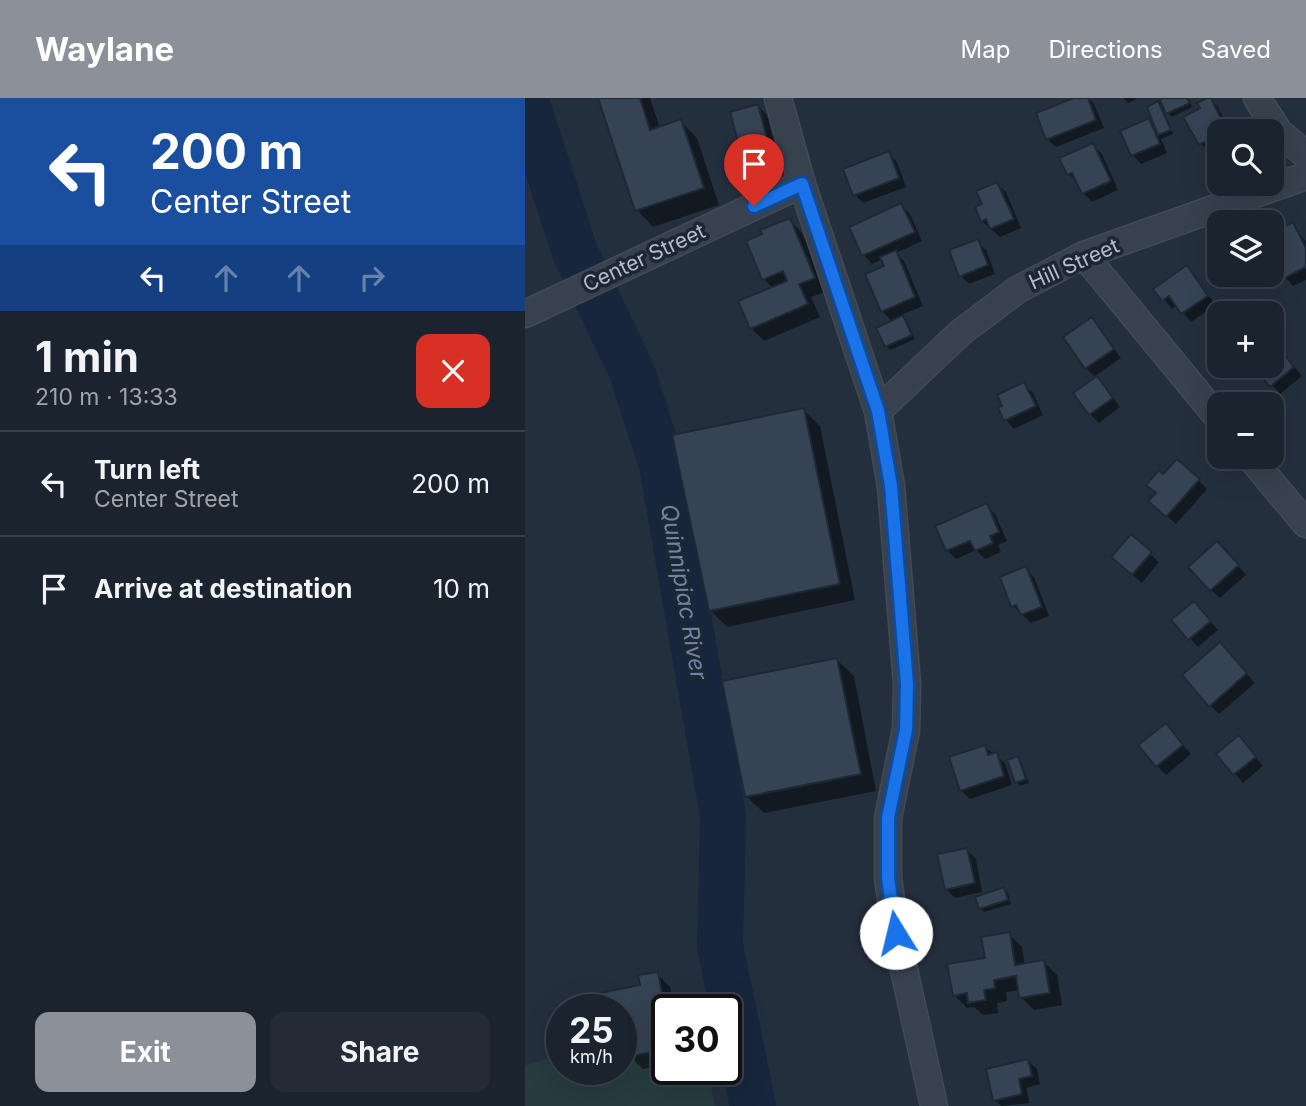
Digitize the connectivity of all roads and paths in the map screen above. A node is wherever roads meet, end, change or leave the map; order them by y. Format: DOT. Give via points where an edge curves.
graph roads {
  1 [pos="778,98"];
  2 [pos="1257,98"];
  3 [pos="1306,155"];
  4 [pos="1306,176"];
  5 [pos="802,184"];
  6 [pos="1084,255"];
  7 [pos="525,314"];
  8 [pos="1207,404"];
  9 [pos="878,411"];
  10 [pos="1260,469"];
  11 [pos="1306,524"];
  12 [pos="933,1106"];
  1 -- 5 [label="street"];
  2 -- 3 [label="street" via="1279,132"];
  4 -- 6 [label="street, Hill Street"];
  5 -- 7 [label="street, Center Street"];
  5 -- 9 [label="street"];
  6 -- 8 [label="street"];
  6 -- 9 [label="street, Hill Street" via="1017,290 960,333"];
  9 -- 12 [label="street" via="891,486 907,684 906,730 888,818 888,878"];
  10 -- 11 [label="street"];
}
